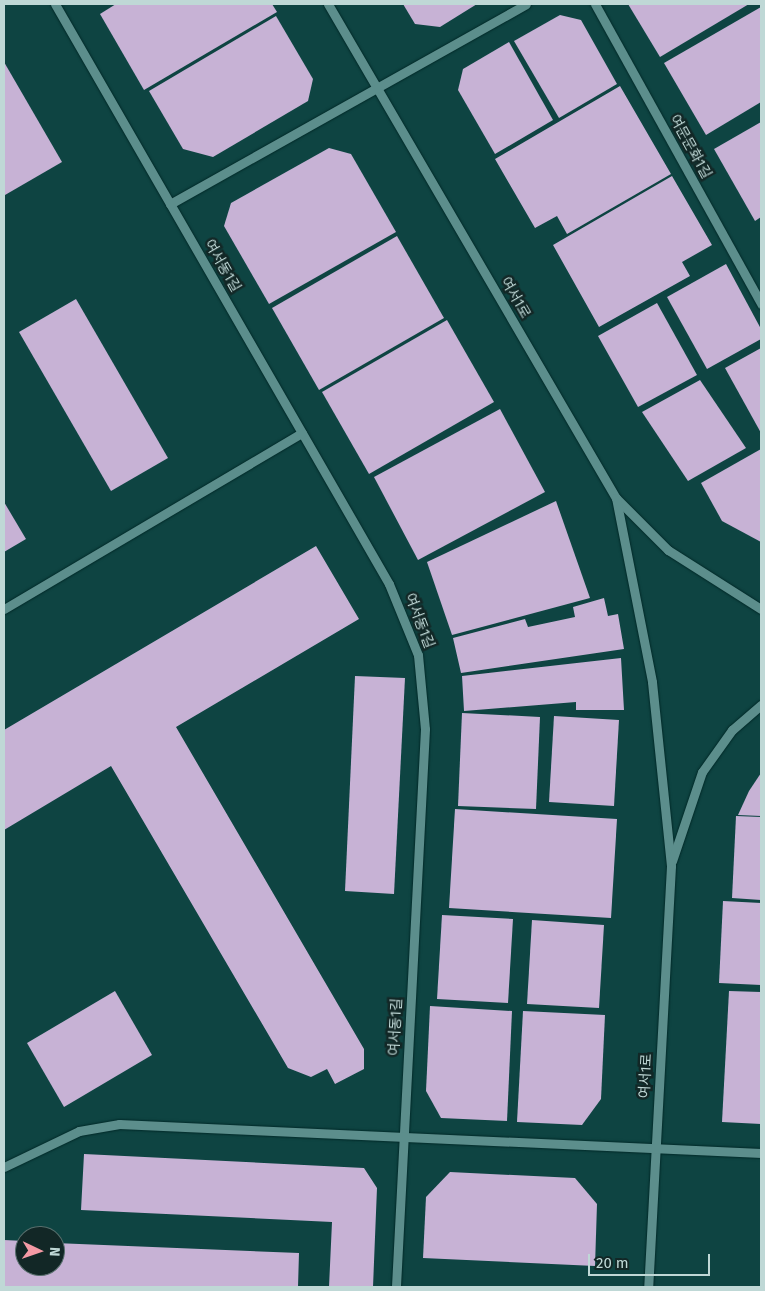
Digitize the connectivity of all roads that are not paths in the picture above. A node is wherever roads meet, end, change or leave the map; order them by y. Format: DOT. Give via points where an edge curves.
graph roads {
  1 [pos="55,4"];
  2 [pos="328,4"];
  3 [pos="526,4"];
  4 [pos="595,4"];
  5 [pos="376,87"];
  6 [pos="170,204"];
  7 [pos="761,304"];
  8 [pos="302,433"];
  9 [pos="616,498"];
  10 [pos="4,609"];
  11 [pos="761,609"];
  12 [pos="761,705"];
  13 [pos="671,866"];
  14 [pos="404,1136"];
  15 [pos="656,1147"];
  16 [pos="761,1153"];
  17 [pos="4,1167"];
  18 [pos="396,1287"];
  19 [pos="648,1287"];
  1 -- 6 [label="street, 여서동1길"];
  2 -- 5 [label="street, 여서1로"];
  3 -- 5 [label="street"];
  4 -- 7 [label="street, 여문문화1길"];
  5 -- 6 [label="street"];
  5 -- 9 [label="street, 여서1로"];
  6 -- 8 [label="street, 여서동1길"];
  8 -- 10 [label="street"];
  8 -- 14 [label="street, 여서동1길" via="389,584 418,655 425,729"];
  9 -- 11 [label="street, 여서1로" via="668,550 710,580"];
  9 -- 13 [label="street" via="646,645"];
  12 -- 13 [label="street" via="732,730 702,772"];
  13 -- 15 [label="street, 여서1로"];
  14 -- 15 [label="street"];
  14 -- 17 [label="street" via="119,1124 79,1131"];
  14 -- 18 [label="street, 여서동1길"];
  15 -- 16 [label="street"];
  15 -- 19 [label="street, 여서1로"];
}
